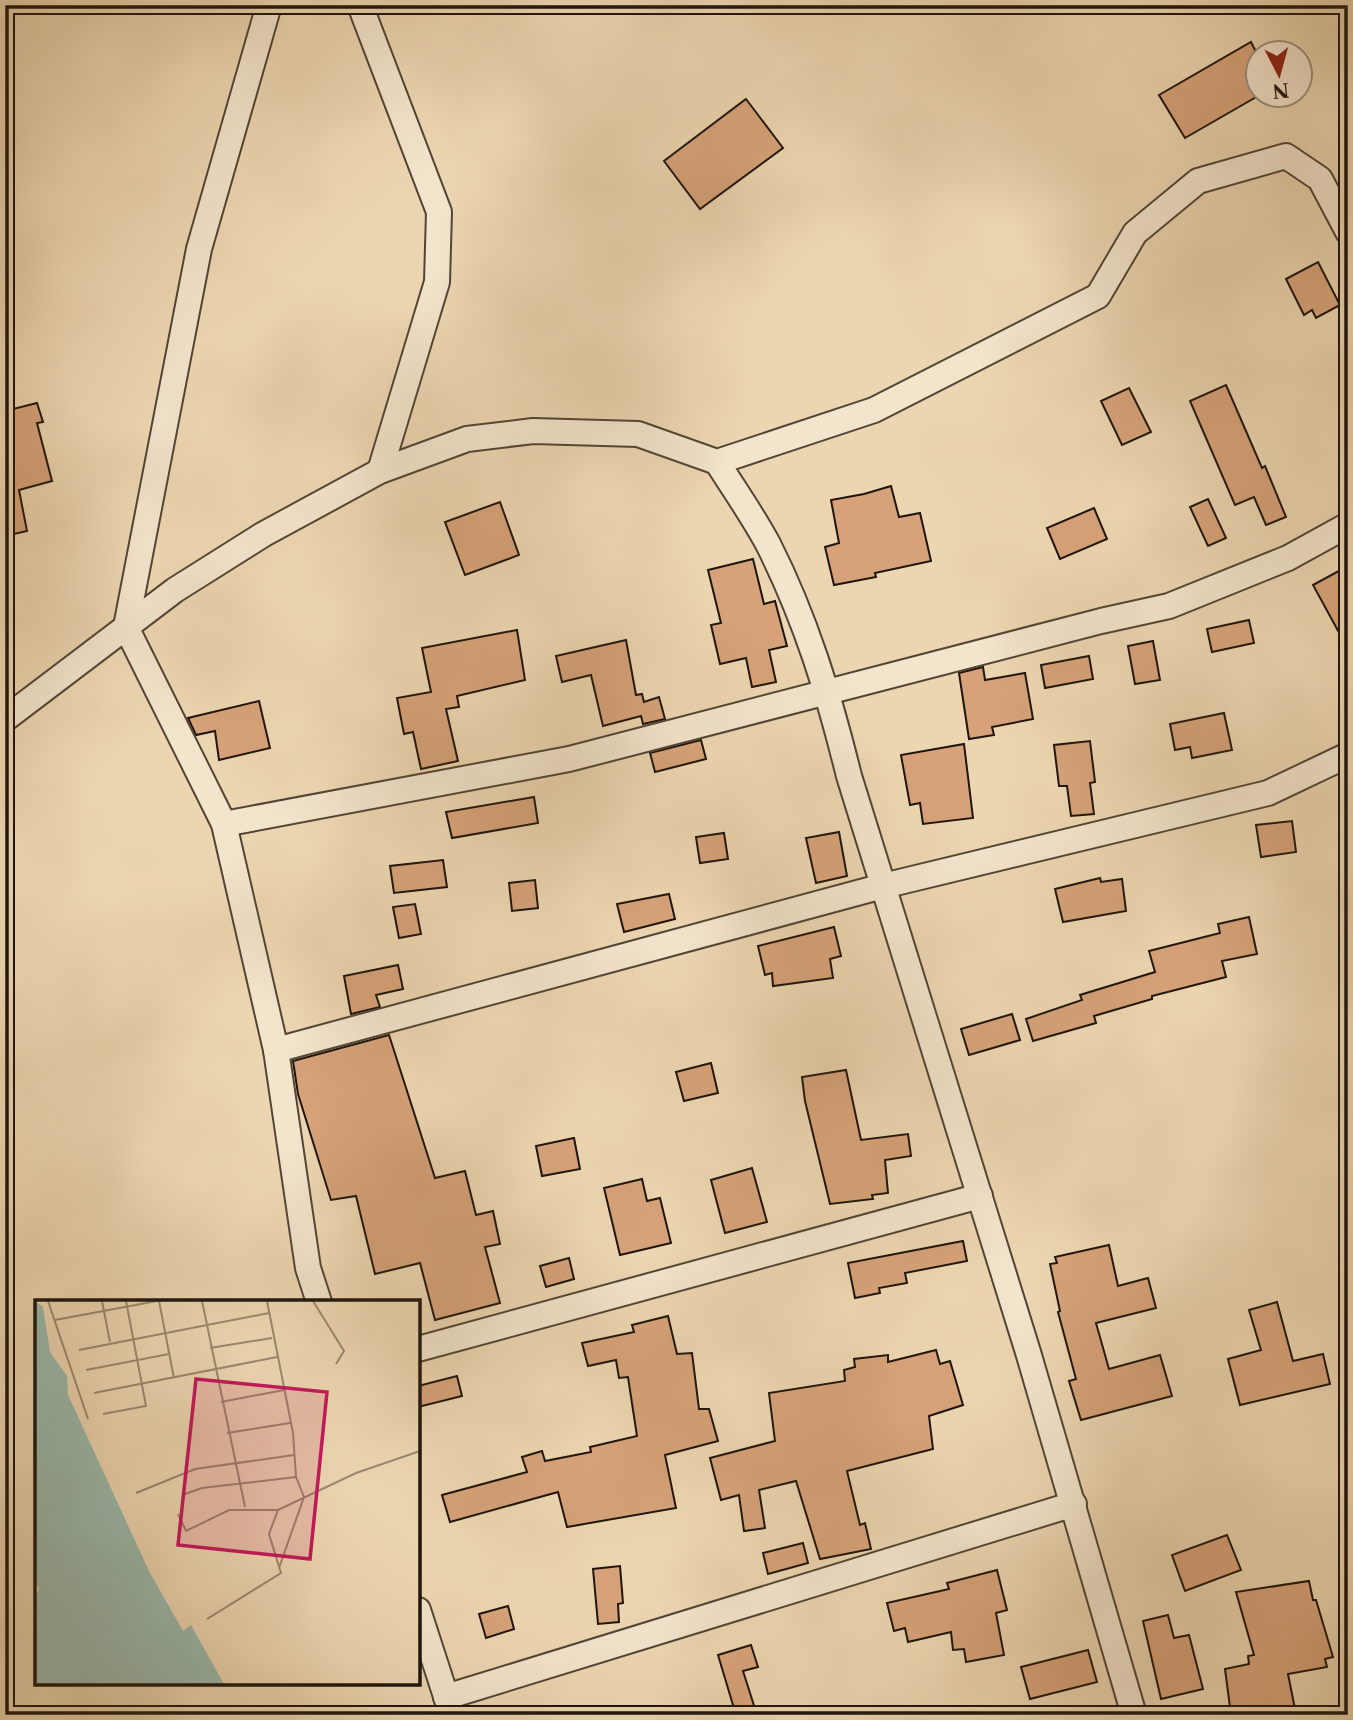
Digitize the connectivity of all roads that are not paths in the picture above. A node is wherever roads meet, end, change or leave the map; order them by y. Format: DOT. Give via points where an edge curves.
graph roads {
  1 [pos="269,5"];
  2 [pos="360,5"];
  3 [pos="1348,232"];
  4 [pos="717,462"];
  5 [pos="380,471"];
  6 [pos="1348,525"];
  7 [pos="126,627"];
  8 [pos="828,693"];
  9 [pos="5,719"];
  10 [pos="1348,755"];
  11 [pos="224,824"];
  12 [pos="883,886"];
  13 [pos="276,1050"];
  14 [pos="980,1196"];
  15 [pos="318,1300"];
  16 [pos="420,1348"];
  17 [pos="1073,1504"];
  18 [pos="420,1616"];
  19 [pos="449,1706"];
  20 [pos="1135,1715"];
  1 -- 7 [label="street" via="199,248"];
  2 -- 5 [label="street" via="439,212 436,282"];
  3 -- 4 [label="street" via="1320,178 1286,156 1198,181 1135,233 1098,296 874,410"];
  4 -- 5 [label="street" via="638,434 533,431 467,439"];
  4 -- 8 [label="street" via="767,542"];
  5 -- 7 [label="street" via="264,534"];
  6 -- 8 [label="street" via="1288,558 1169,606"];
  7 -- 9 [label="street"];
  7 -- 11 [label="street"];
  8 -- 11 [label="street" via="569,759"];
  8 -- 12 [label="street"];
  10 -- 12 [label="street" via="1268,793"];
  11 -- 13 [label="street"];
  12 -- 13 [label="street"];
  12 -- 14 [label="street"];
  13 -- 15 [label="street" via="308,1268"];
  14 -- 16 [label="street"];
  14 -- 17 [label="street"];
  17 -- 19 [label="street"];
  17 -- 20 [label="street"];
  18 -- 19 [label="street"];
}
